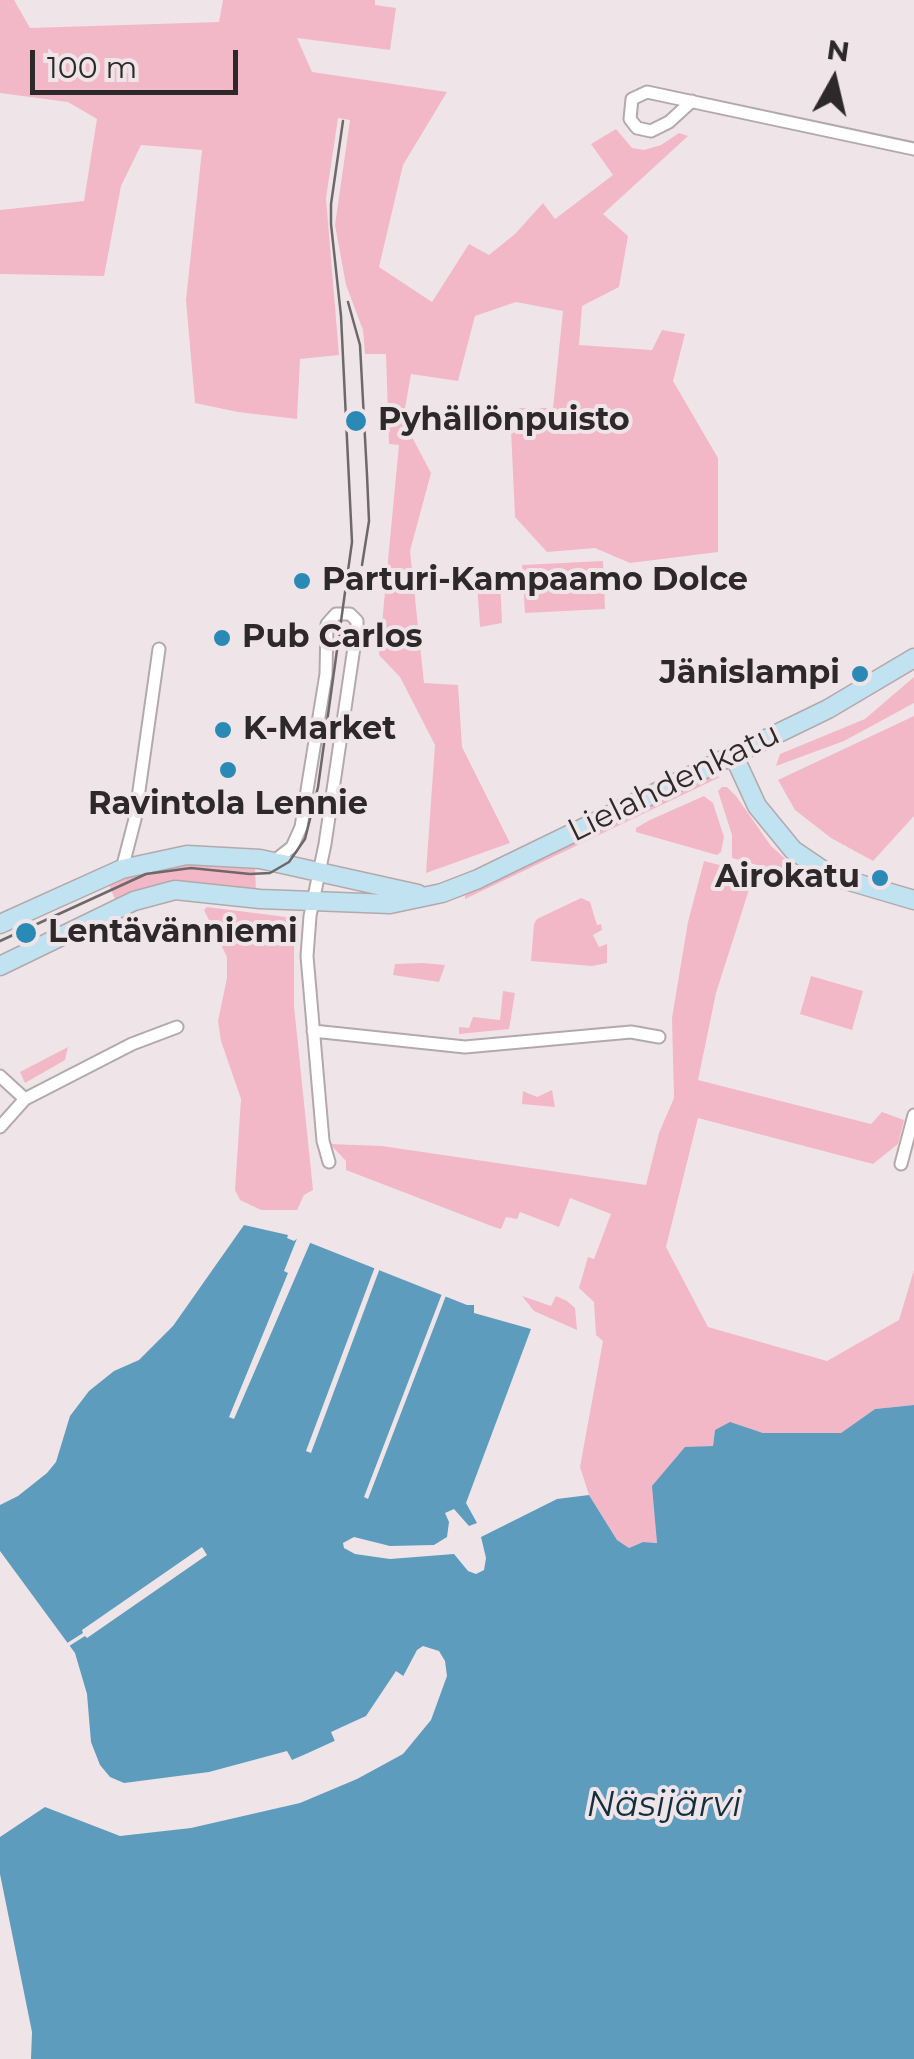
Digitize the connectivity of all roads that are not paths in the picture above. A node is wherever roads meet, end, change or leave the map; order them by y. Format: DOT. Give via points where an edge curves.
graph roads {
  1 [pos="692,101"];
  2 [pos="914,149"];
  3 [pos="159,649"];
  4 [pos="914,658"];
  5 [pos="734,754"];
  6 [pos="273,862"];
  7 [pos="122,869"];
  8 [pos="319,873"];
  9 [pos="429,896"];
  10 [pos="914,900"];
  11 [pos="313,902"];
  12 [pos="0,924"];
  13 [pos="0,966"];
  14 [pos="177,1026"];
  15 [pos="313,1031"];
  16 [pos="660,1037"];
  17 [pos="0,1076"];
  18 [pos="25,1099"];
  19 [pos="914,1114"];
  20 [pos="0,1127"];
  21 [pos="328,1162"];
  22 [pos="902,1164"];
  1 -- 1 [label="street" via="642,92 630,102 630,119 652,131"];
  1 -- 2 [label="street"];
  3 -- 7 [label="street"];
  4 -- 5 [label="main road, Lielahdenkatu"];
  5 -- 9 [label="main road, Lielahdenkatu"];
  5 -- 10 [label="main road" via="758,806 793,850 824,871"];
  6 -- 7 [label="main road" via="187,855"];
  6 -- 8 [label="main road"];
  6 -- 8 [label="street" via="292,847 305,808 328,624 336,614 350,614 356,627"];
  7 -- 12 [label="main road"];
  8 -- 9 [label="main road"];
  8 -- 11 [label="street"];
  9 -- 11 [label="main road, Lielahdenkatu" via="390,904"];
  11 -- 13 [label="main road, Lielahdenkatu" via="194,890 157,894"];
  11 -- 15 [label="street" via="307,956"];
  14 -- 18 [label="street"];
  15 -- 16 [label="street" via="465,1048 631,1032"];
  15 -- 21 [label="street"];
  17 -- 18 [label="street"];
  18 -- 20 [label="street"];
  19 -- 22 [label="street"];
}
